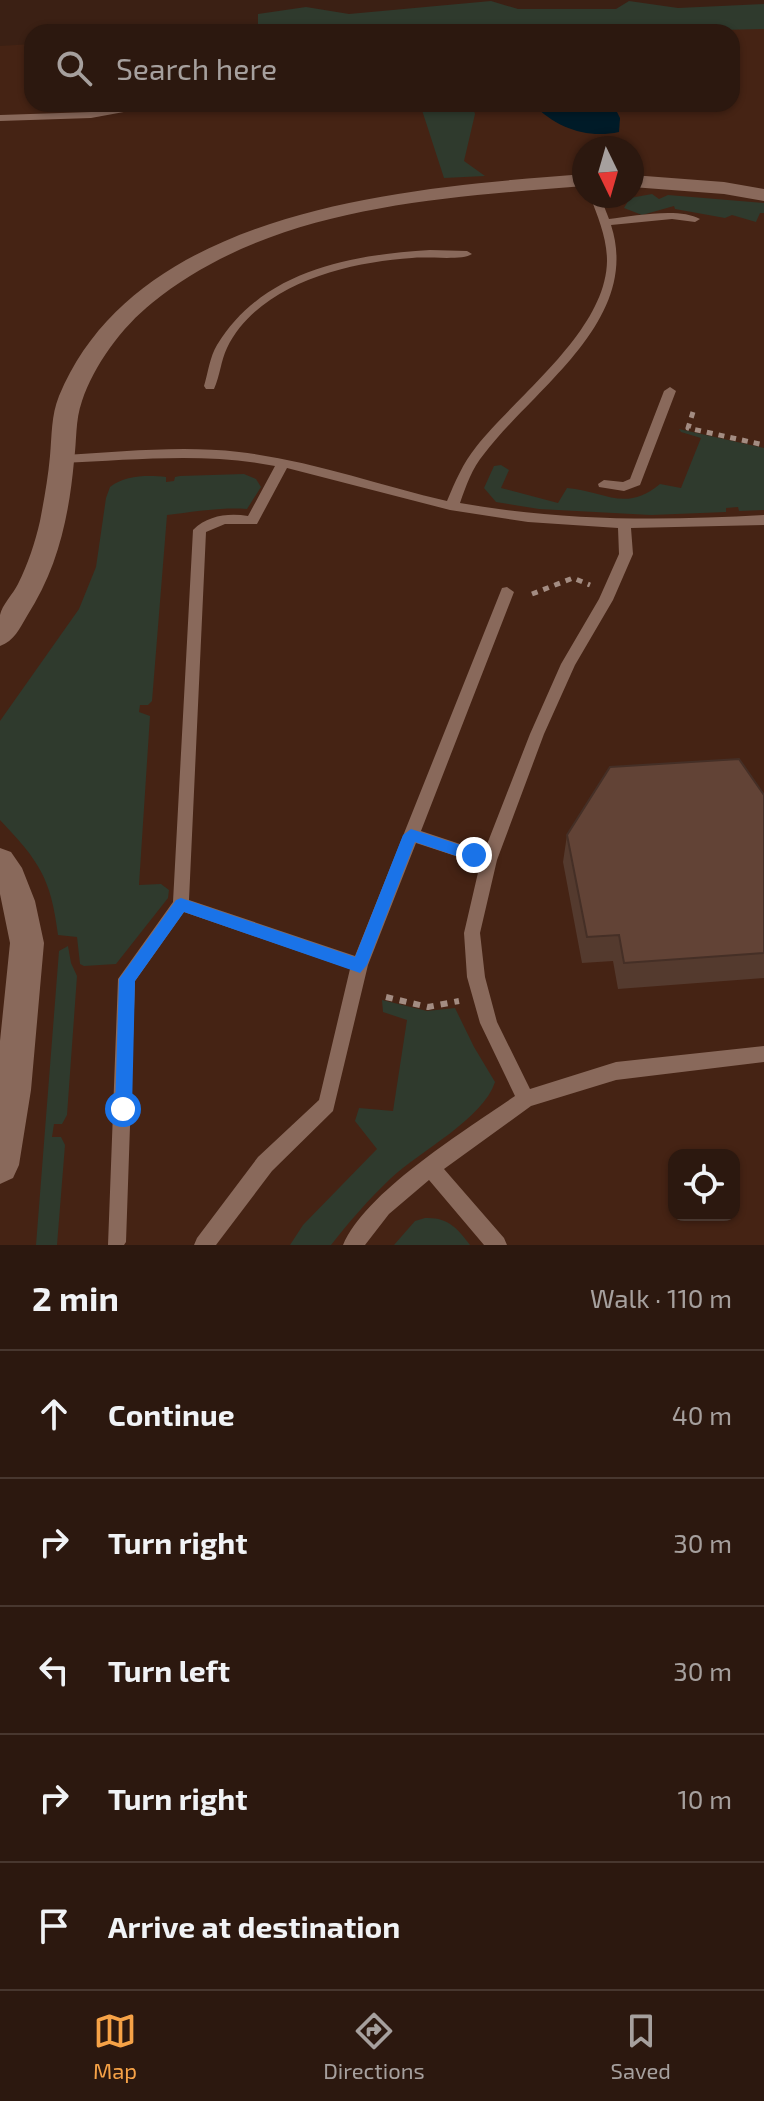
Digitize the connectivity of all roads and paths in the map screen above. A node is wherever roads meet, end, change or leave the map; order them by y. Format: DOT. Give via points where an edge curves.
graph roads {
  1 [pos="53,112"];
  2 [pos="107,112"];
  3 [pos="52,116"];
  4 [pos="0,118"];
  5 [pos="572,181"];
  6 [pos="644,182"];
  7 [pos="764,195"];
  8 [pos="600,208"];
  9 [pos="695,219"];
  10 [pos="605,222"];
  11 [pos="467,254"];
  12 [pos="210,386"];
  13 [pos="670,391"];
  14 [pos="693,412"];
  15 [pos="764,445"];
  16 [pos="62,459"];
  17 [pos="283,464"];
  18 [pos="604,484"];
  19 [pos="452,506"];
  20 [pos="764,520"];
  21 [pos="624,524"];
  22 [pos="507,592"];
  23 [pos="610,592"];
  24 [pos="532,594"];
  25 [pos="0,635"];
  26 [pos="411,835"];
  27 [pos="489,860"];
  28 [pos="0,862"];
  29 [pos="181,904"];
  30 [pos="360,965"];
  31 [pos="386,997"];
  32 [pos="460,1000"];
  33 [pos="764,1054"];
  34 [pos="526,1099"];
  35 [pos="0,1165"];
  36 [pos="430,1167"];
  37 [pos="116,1242"];
  38 [pos="204,1245"];
  39 [pos="353,1245"];
  40 [pos="497,1245"];
  1 -- 3 [label="lane"];
  2 -- 3 [label="lane"];
  3 -- 4 [label="lane"];
  5 -- 16 [label="street" via="362,208 292,224 188,268 145,297 83,371 66,412"];
  6 -- 7 [label="street"];
  8 -- 10 [label="lane"];
  9 -- 10 [label="lane"];
  10 -- 19 [label="lane" via="613,266 589,325 478,452"];
  11 -- 12 [label="lane" via="403,252 334,267 286,285 234,326 217,355"];
  13 -- 18 [label="lane" via="635,482 624,487"];
  14 -- 15 [label="path" via="688,428"];
  16 -- 17 [label="lane" via="202,454"];
  16 -- 25 [label="street" via="50,532 33,583"];
  17 -- 19 [label="lane"];
  17 -- 29 [label="lane" via="252,521 234,517 200,530"];
  19 -- 21 [label="lane" via="533,519"];
  20 -- 21 [label="lane"];
  21 -- 23 [label="lane" via="626,554"];
  22 -- 26 [label="lane"];
  23 -- 24 [label="path" via="573,578"];
  23 -- 27 [label="lane" via="568,664"];
  26 -- 27 [label="lane"];
  26 -- 30 [label="lane"];
  27 -- 34 [label="lane" via="472,933 476,977 489,1023"];
  28 -- 35 [label="street" via="19,901 27,943"];
  29 -- 30 [label="lane"];
  29 -- 37 [label="lane" via="127,979"];
  30 -- 38 [label="lane" via="327,1105 265,1164"];
  31 -- 32 [label="path" via="428,1007"];
  33 -- 34 [label="lane" via="616,1071"];
  34 -- 36 [label="lane"];
  36 -- 39 [label="lane" via="382,1207"];
  36 -- 40 [label="lane"];
}
